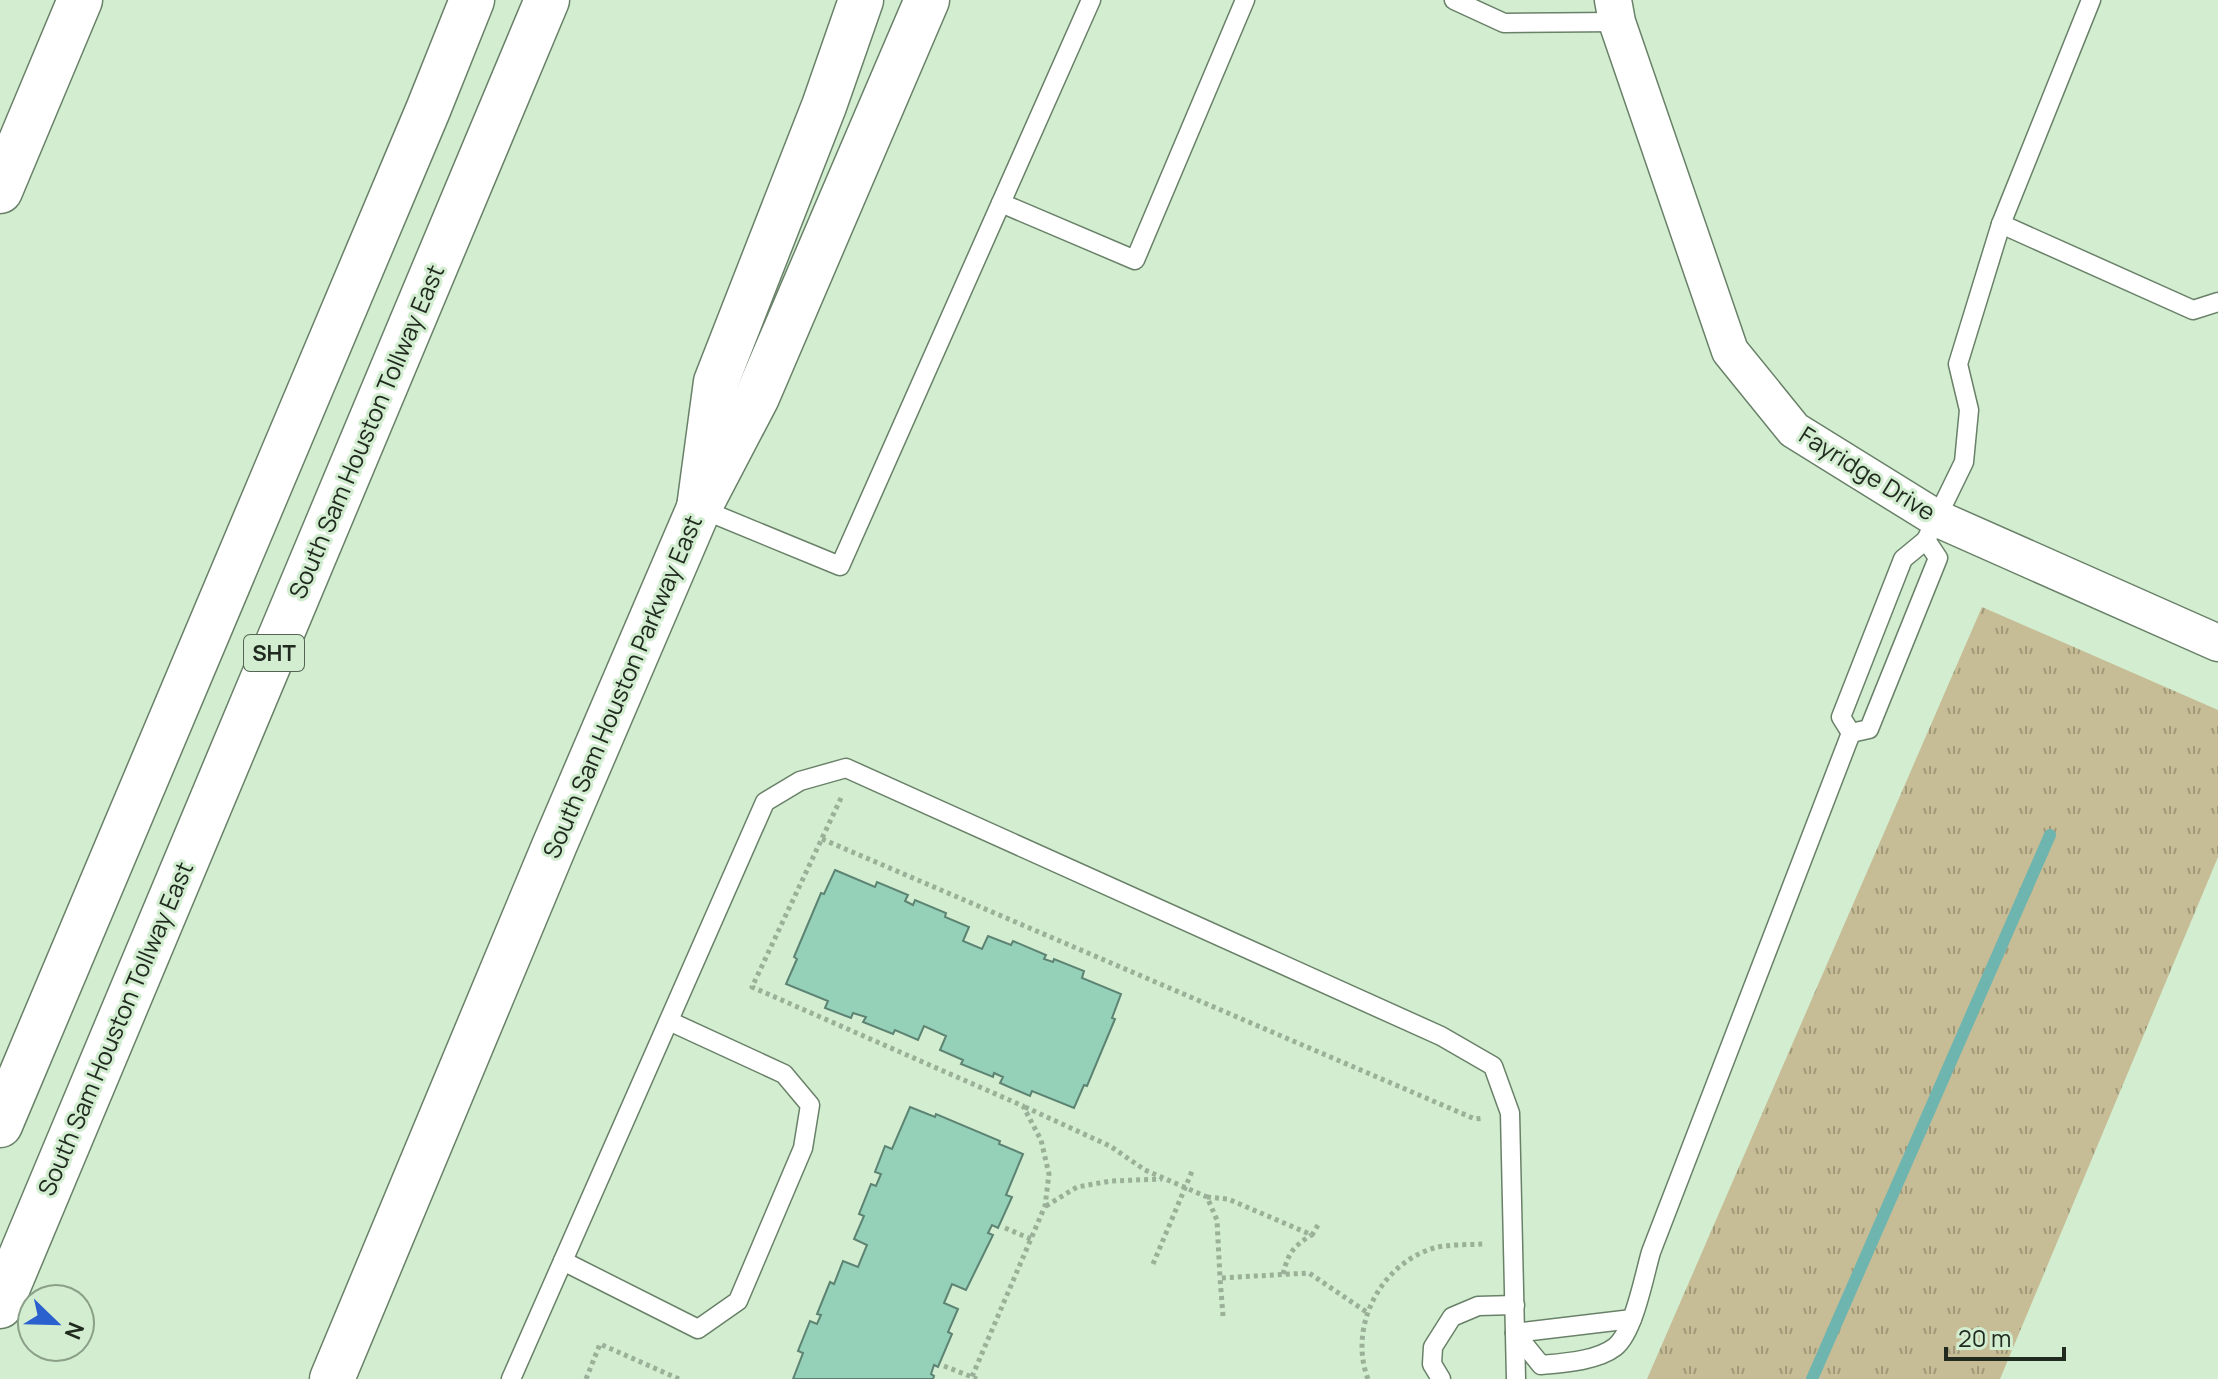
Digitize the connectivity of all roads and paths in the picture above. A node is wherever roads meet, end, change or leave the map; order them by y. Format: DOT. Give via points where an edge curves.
graph roads {
  1 [pos="80,0"];
  2 [pos="472,0"];
  3 [pos="547,0"];
  4 [pos="861,0"];
  5 [pos="927,0"];
  6 [pos="1091,0"];
  7 [pos="1245,0"];
  8 [pos="1454,0"];
  9 [pos="2091,0"];
  10 [pos="1608,7"];
  11 [pos="0,191"];
  12 [pos="1001,203"];
  13 [pos="2001,224"];
  14 [pos="2218,302"];
  15 [pos="699,508"];
  16 [pos="1931,529"];
  17 [pos="2218,643"];
  18 [pos="1851,733"];
  19 [pos="854,771"];
  20 [pos="822,839"];
  21 [pos="669,1021"];
  22 [pos="1023,1106"];
  23 [pos="1510,1113"];
  24 [pos="0,1125"];
  25 [pos="1193,1169"];
  26 [pos="1164,1179"];
  27 [pos="1184,1189"];
  28 [pos="1207,1197"];
  29 [pos="1045,1206"];
  30 [pos="1318,1225"];
  31 [pos="1005,1228"];
  32 [pos="1312,1235"];
  33 [pos="1031,1239"];
  34 [pos="1513,1241"];
  35 [pos="563,1261"];
  36 [pos="1153,1264"];
  37 [pos="1283,1274"];
  38 [pos="1220,1278"];
  39 [pos="1515,1305"];
  40 [pos="0,1306"];
  41 [pos="1368,1313"];
  42 [pos="1223,1316"];
  43 [pos="1632,1319"];
  44 [pos="1515,1333"];
  45 [pos="944,1366"];
  46 [pos="973,1378"];
  47 [pos="332,1379"];
  48 [pos="511,1379"];
  49 [pos="586,1379"];
  50 [pos="679,1379"];
  51 [pos="1368,1379"];
  52 [pos="1441,1379"];
  53 [pos="1516,1379"];
  1 -- 11 [label="main road"];
  2 -- 24 [label="main road, SHT"];
  3 -- 40 [label="main road, South Sam Houston Tollway East / SHT"];
  4 -- 15 [label="main road" via="716,382"];
  5 -- 15 [label="main road, South Sam Houston Parkway East" via="757,397"];
  6 -- 12 [label="lane"];
  7 -- 12 [label="lane" via="1135,260"];
  8 -- 10 [label="lane" via="1504,23"];
  9 -- 13 [label="lane"];
  10 -- 16 [label="street, Fayridge Drive" via="1730,351 1794,430"];
  12 -- 15 [label="lane" via="840,566"];
  13 -- 14 [label="lane" via="2193,310"];
  13 -- 16 [label="lane" via="1958,364 1969,410 1964,462"];
  15 -- 47 [label="main road, South Sam Houston Parkway East"];
  16 -- 17 [label="street, Fayridge Drive"];
  16 -- 18 [label="lane" via="1903,559 1841,717"];
  16 -- 18 [label="lane" via="1938,558 1869,729"];
  18 -- 43 [label="lane" via="1651,1252"];
  19 -- 20 [label="path"];
  19 -- 21 [label="lane" via="846,768 800,781 765,802"];
  19 -- 23 [label="lane" via="1441,1036 1493,1066"];
  20 -- 22 [label="path" via="752,987"];
  20 -- 23 [label="path" via="1475,1119"];
  21 -- 35 [label="lane"];
  21 -- 35 [label="lane" via="784,1074 810,1105 803,1148 738,1301 698,1329"];
  22 -- 26 [label="path" via="1110,1146"];
  22 -- 29 [label="path" via="1041,1140 1049,1174"];
  23 -- 34 [label="lane"];
  25 -- 27 [label="path"];
  26 -- 27 [label="path"];
  26 -- 29 [label="path" via="1077,1187"];
  27 -- 28 [label="path"];
  27 -- 36 [label="path"];
  28 -- 32 [label="path" via="1228,1199"];
  28 -- 38 [label="path" via="1217,1220"];
  29 -- 33 [label="path"];
  30 -- 32 [label="path"];
  31 -- 33 [label="path"];
  32 -- 37 [label="path" via="1293,1247"];
  33 -- 46 [label="path"];
  34 -- 39 [label="lane"];
  34 -- 41 [label="path" via="1434,1248 1404,1262 1389,1274"];
  35 -- 48 [label="lane"];
  37 -- 38 [label="path"];
  37 -- 41 [label="path" via="1309,1273"];
  38 -- 42 [label="path"];
  39 -- 44 [label="lane"];
  39 -- 52 [label="lane" via="1478,1306 1452,1317 1433,1347 1432,1364"];
  41 -- 51 [label="path" via="1361,1362"];
  43 -- 44 [label="lane"];
  43 -- 44 [label="lane" via="1616,1347 1581,1361 1541,1365"];
  44 -- 53 [label="lane"];
  45 -- 46 [label="path"];
  49 -- 50 [label="path" via="600,1344"];
}
